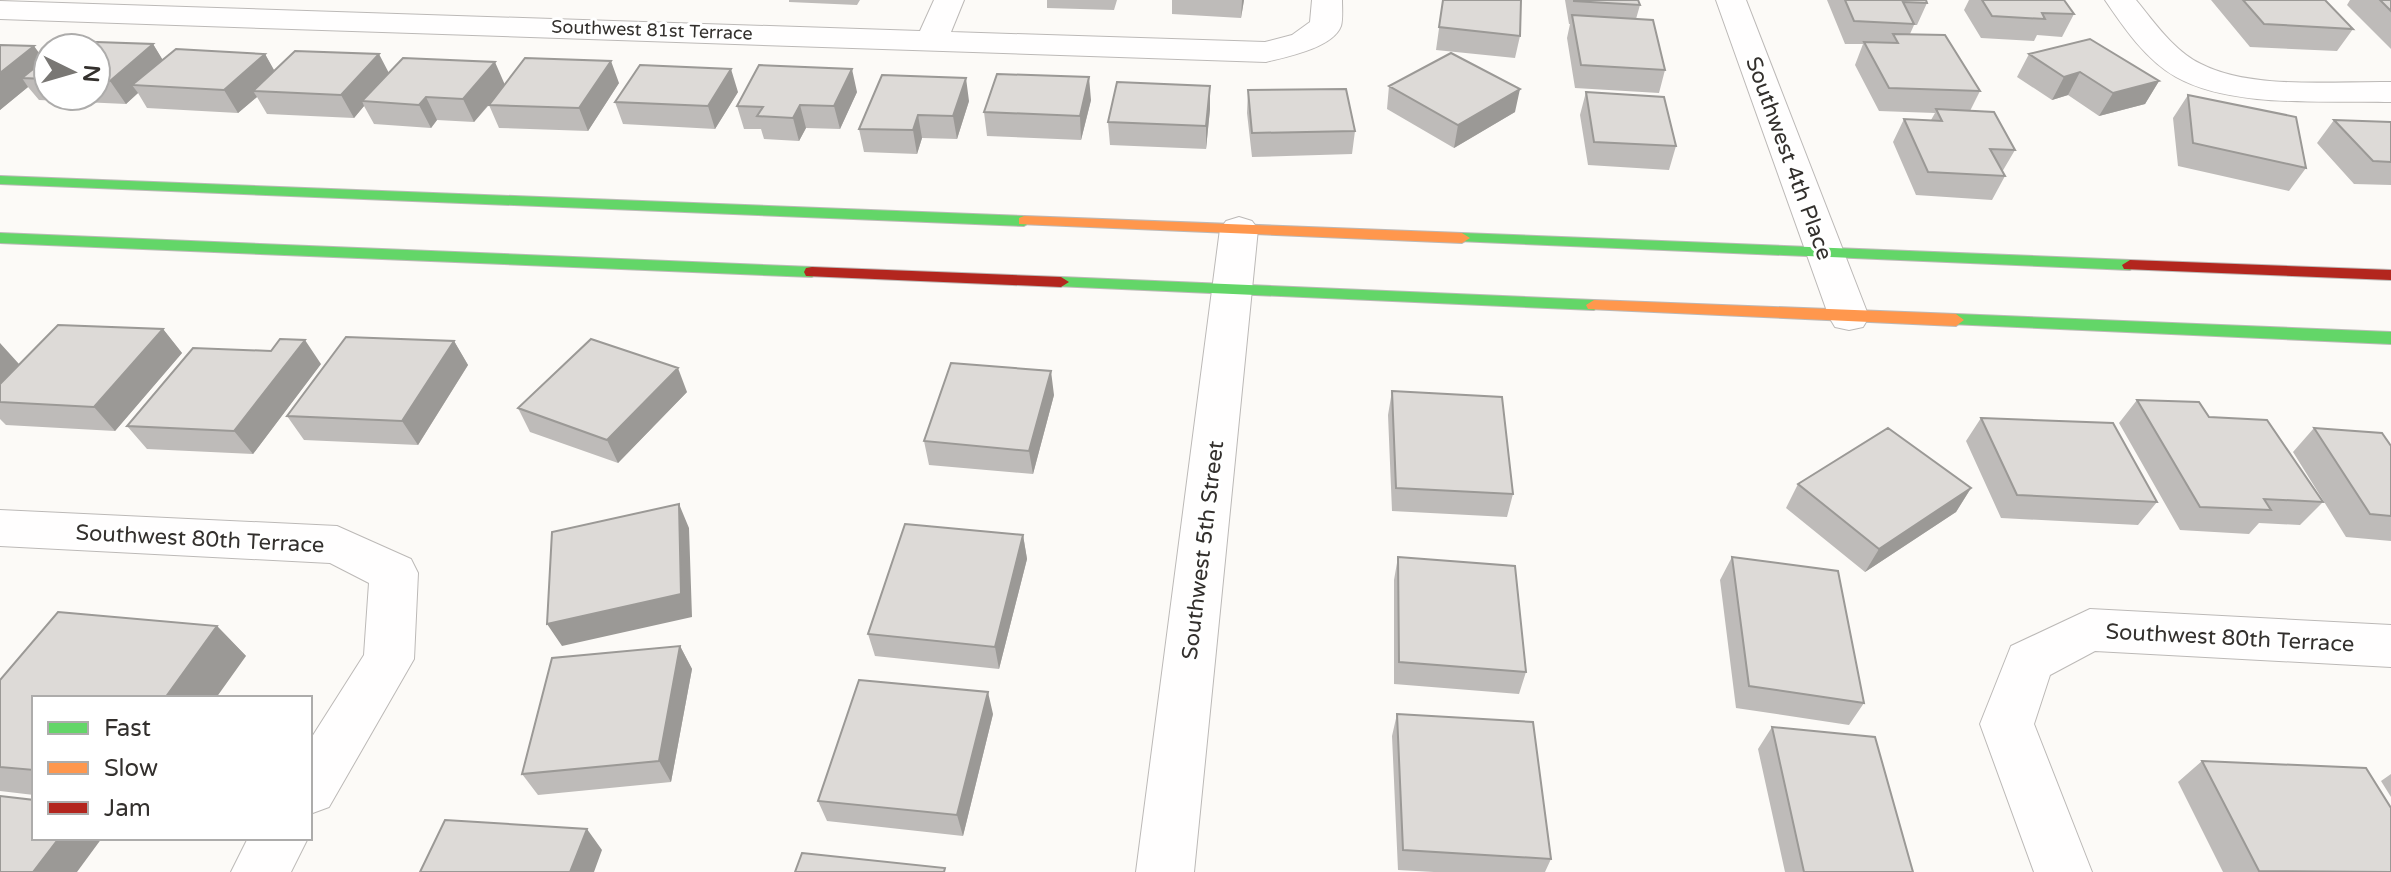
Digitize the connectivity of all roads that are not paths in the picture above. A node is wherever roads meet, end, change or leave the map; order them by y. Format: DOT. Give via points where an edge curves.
graph roads {
  1 [pos="564,0"];
  2 [pos="949,0"];
  3 [pos="1327,0"];
  4 [pos="1731,0"];
  5 [pos="2120,0"];
  6 [pos="170,8"];
  7 [pos="0,10"];
  8 [pos="543,26"];
  9 [pos="932,39"];
  10 [pos="2391,92"];
  11 [pos="0,180"];
  12 [pos="1239,229"];
  13 [pos="0,238"];
  14 [pos="1825,253"];
  15 [pos="2391,275"];
  16 [pos="1231,290"];
  17 [pos="1849,317"];
  18 [pos="2391,338"];
  19 [pos="0,528"];
  20 [pos="2391,646"];
  21 [pos="312,786"];
  22 [pos="279,840"];
  23 [pos="260,872"];
  24 [pos="1165,872"];
  25 [pos="2063,872"];
  1 -- 8 [label="street"];
  2 -- 9 [label="street"];
  3 -- 9 [label="street, Southwest 81st Terrace" via="1325,26 1303,42 1266,52"];
  4 -- 14 [label="street, Southwest 4th Place"];
  5 -- 10 [label="street" via="2160,51 2190,72 2226,85"];
  6 -- 7 [label="street, Southwest 81st Terrace"];
  6 -- 8 [label="street, Southwest 81st Terrace"];
  8 -- 9 [label="street, Southwest 81st Terrace"];
  11 -- 12 [label="street"];
  12 -- 14 [label="street"];
  12 -- 16 [label="street, Southwest 5th Street"];
  13 -- 16 [label="street"];
  14 -- 15 [label="street"];
  14 -- 17 [label="street, Southwest 4th Place"];
  16 -- 17 [label="street"];
  16 -- 24 [label="street, Southwest 5th Street"];
  17 -- 18 [label="street"];
  19 -- 21 [label="street, Southwest 80th Terrace" via="337,545 394,573 389,659"];
  20 -- 25 [label="street, Southwest 80th Terrace" via="2090,630 2029,661 2007,724"];
  22 -- 23 [label="street"];
}
